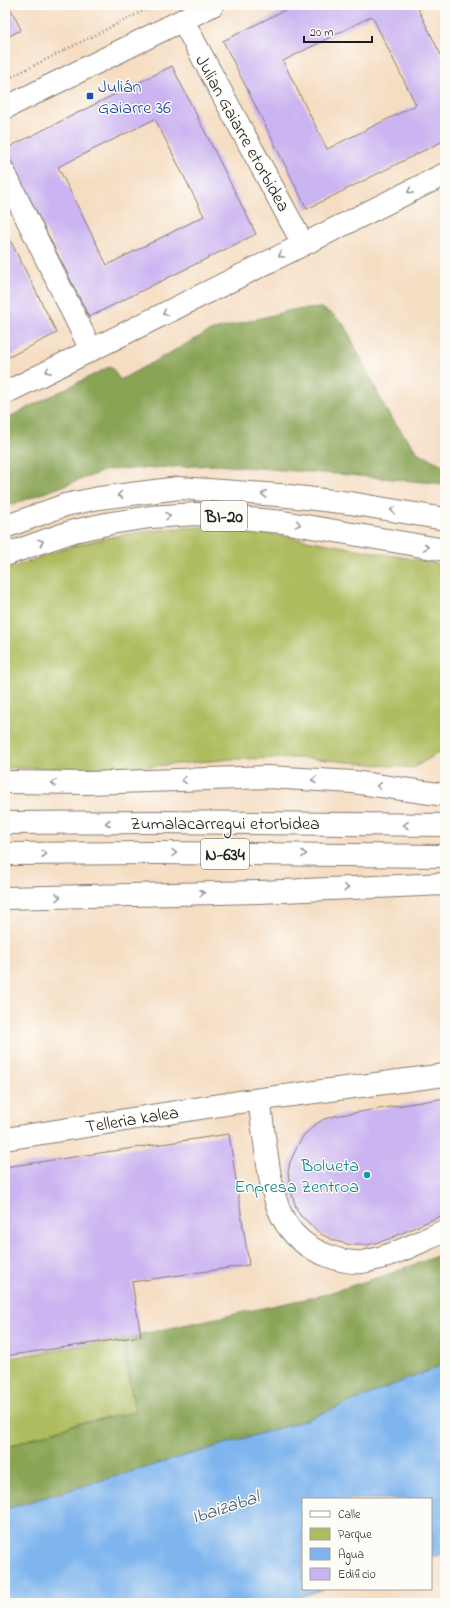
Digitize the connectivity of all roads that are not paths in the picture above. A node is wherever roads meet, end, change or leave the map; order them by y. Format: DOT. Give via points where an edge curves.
graph roads {
  1 [pos="213,5"];
  2 [pos="182,21"];
  3 [pos="5,108"];
  4 [pos="5,174"];
  5 [pos="445,174"];
  6 [pos="303,244"];
  7 [pos="91,350"];
  8 [pos="5,393"];
  9 [pos="445,519"];
  10 [pos="5,527"];
  11 [pos="445,550"];
  12 [pos="5,556"];
  13 [pos="5,782"];
  14 [pos="445,795"];
  15 [pos="5,823"];
  16 [pos="445,825"];
  17 [pos="5,854"];
  18 [pos="445,856"];
  19 [pos="445,884"];
  20 [pos="5,898"];
  21 [pos="445,1075"];
  22 [pos="259,1100"];
  23 [pos="5,1139"];
  24 [pos="445,1231"];
  1 -- 2 [label="main road"];
  2 -- 3 [label="main road"];
  2 -- 6 [label="main road, Julian Gaiarre etorbidea"];
  4 -- 7 [label="main road"];
  5 -- 6 [label="main road, one-way"];
  6 -- 7 [label="main road, one-way"];
  7 -- 8 [label="main road, one-way"];
  9 -- 10 [label="main road, BI-20, one-way" via="342,502 179,488 99,498 66,505"];
  12 -- 11 [label="main road, BI-20, one-way" via="59,536 111,523 196,514 283,522"];
  14 -- 13 [label="main road, one-way" via="353,782 268,777 87,783"];
  16 -- 15 [label="main road, Zumalacarregui etorbidea / N-634, one-way"];
  17 -- 18 [label="main road, Zumalacarregui etorbidea / N-634, one-way"];
  20 -- 19 [label="main road, N-634, one-way" via="259,892"];
  21 -- 22 [label="main road, Telleria kalea"];
  22 -- 23 [label="main road, Telleria kalea"];
  22 -- 24 [label="main road" via="272,1189 279,1213 294,1235 315,1251 340,1260 360,1262 375,1259"];
}
